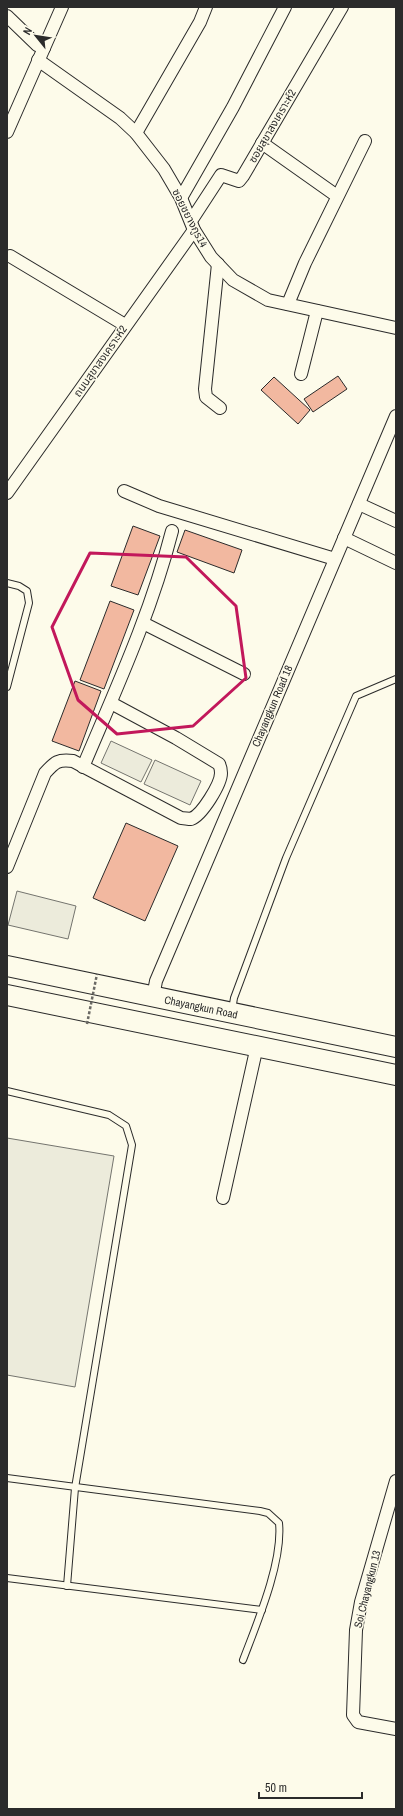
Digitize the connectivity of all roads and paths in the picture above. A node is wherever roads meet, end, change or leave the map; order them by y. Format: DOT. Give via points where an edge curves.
graph roads {
  1 [pos="62,7"];
  2 [pos="206,7"];
  3 [pos="285,7"];
  4 [pos="342,7"];
  5 [pos="7,16"];
  6 [pos="44,48"];
  7 [pos="38,60"];
  8 [pos="7,132"];
  9 [pos="136,133"];
  10 [pos="365,141"];
  11 [pos="262,143"];
  12 [pos="337,196"];
  13 [pos="181,198"];
  14 [pos="192,225"];
  15 [pos="10,256"];
  16 [pos="218,264"];
  17 [pos="288,304"];
  18 [pos="317,311"];
  19 [pos="125,325"];
  20 [pos="396,328"];
  21 [pos="301,374"];
  22 [pos="220,408"];
  23 [pos="396,416"];
  24 [pos="124,491"];
  25 [pos="7,493"];
  26 [pos="359,504"];
  27 [pos="396,522"];
  28 [pos="172,531"];
  29 [pos="344,538"];
  30 [pos="335,559"];
  31 [pos="396,563"];
  32 [pos="7,583"];
  33 [pos="143,623"];
  34 [pos="244,674"];
  35 [pos="396,679"];
  36 [pos="7,688"];
  37 [pos="111,703"];
  38 [pos="83,767"];
  39 [pos="7,867"];
  40 [pos="7,966"];
  41 [pos="97,974"];
  42 [pos="7,995"];
  43 [pos="153,997"];
  44 [pos="231,1013"];
  45 [pos="87,1024"];
  46 [pos="257,1046"];
  47 [pos="396,1047"];
  48 [pos="396,1076"];
  49 [pos="7,1091"];
  50 [pos="223,1198"];
  51 [pos="7,1478"];
  52 [pos="396,1482"];
  53 [pos="75,1488"];
  54 [pos="7,1578"];
  55 [pos="67,1586"];
  56 [pos="262,1610"];
  57 [pos="243,1660"];
  58 [pos="396,1729"];
  1 -- 6 [label="street"];
  2 -- 9 [label="street" via="200,22"];
  3 -- 13 [label="street" via="233,107"];
  4 -- 11 [label="street, ซอยสุขาสงเคราะห์2"];
  5 -- 6 [label="street" via="37,45"];
  6 -- 7 [label="street"];
  7 -- 8 [label="street"];
  7 -- 9 [label="street, ซอยชยางกูร14" via="120,118"];
  9 -- 13 [label="street, ซอยชยางกูร14" via="164,169"];
  10 -- 12 [label="street"];
  11 -- 12 [label="street"];
  11 -- 14 [label="street, ซอยสุขาสงเคราะห์2" via="239,181 225,175 218,178"];
  12 -- 17 [label="street"];
  13 -- 14 [label="street, ซอยชยางกูร14"];
  14 -- 16 [label="street, ซอยชยางกูร14"];
  14 -- 19 [label="street, ถนนสุขาสงเคราะห์2"];
  15 -- 19 [label="street"];
  16 -- 17 [label="street, ซอยชยางกูร14" via="233,280 262,297"];
  16 -- 22 [label="street" via="205,389 206,397"];
  17 -- 18 [label="street, ซอยชยางกูร14"];
  18 -- 20 [label="street, ซอยชยางกูร14"];
  18 -- 21 [label="street"];
  19 -- 25 [label="street, ถนนสุขาสงเคราะห์2"];
  23 -- 26 [label="street, Chayangkun Road 18"];
  24 -- 30 [label="street" via="159,506"];
  26 -- 27 [label="street"];
  26 -- 29 [label="street, Chayangkun Road 18"];
  28 -- 33 [label="street"];
  29 -- 30 [label="street, Chayangkun Road 18"];
  29 -- 31 [label="street"];
  30 -- 43 [label="street, Chayangkun Road 18" via="159,974"];
  32 -- 36 [label="lane" via="19,586 27,592 29,603"];
  33 -- 34 [label="street"];
  33 -- 37 [label="street"];
  35 -- 44 [label="lane" via="356,696 286,858 234,998"];
  37 -- 38 [label="street"];
  37 -- 38 [label="street" via="211,758 219,764 220,780 201,812 190,819 181,818"];
  38 -- 39 [label="street" via="73,761 62,760 53,764 45,773"];
  40 -- 43 [label="main road, Chayangkun Road"];
  41 -- 45 [label="path, bridge"];
  42 -- 46 [label="main road"];
  43 -- 44 [label="main road, Chayangkun Road"];
  44 -- 47 [label="main road, Chayangkun Road"];
  46 -- 48 [label="main road"];
  46 -- 50 [label="street"];
  49 -- 53 [label="lane" via="109,1115 126,1126 132,1145"];
  51 -- 53 [label="lane"];
  52 -- 58 [label="street, Soi Chayangkun 13" via="361,1602 356,1630 353,1715 358,1722"];
  53 -- 55 [label="lane"];
  53 -- 56 [label="lane" via="268,1513 280,1523 280,1533"];
  54 -- 55 [label="lane"];
  55 -- 56 [label="lane"];
  56 -- 57 [label="lane"];
}
